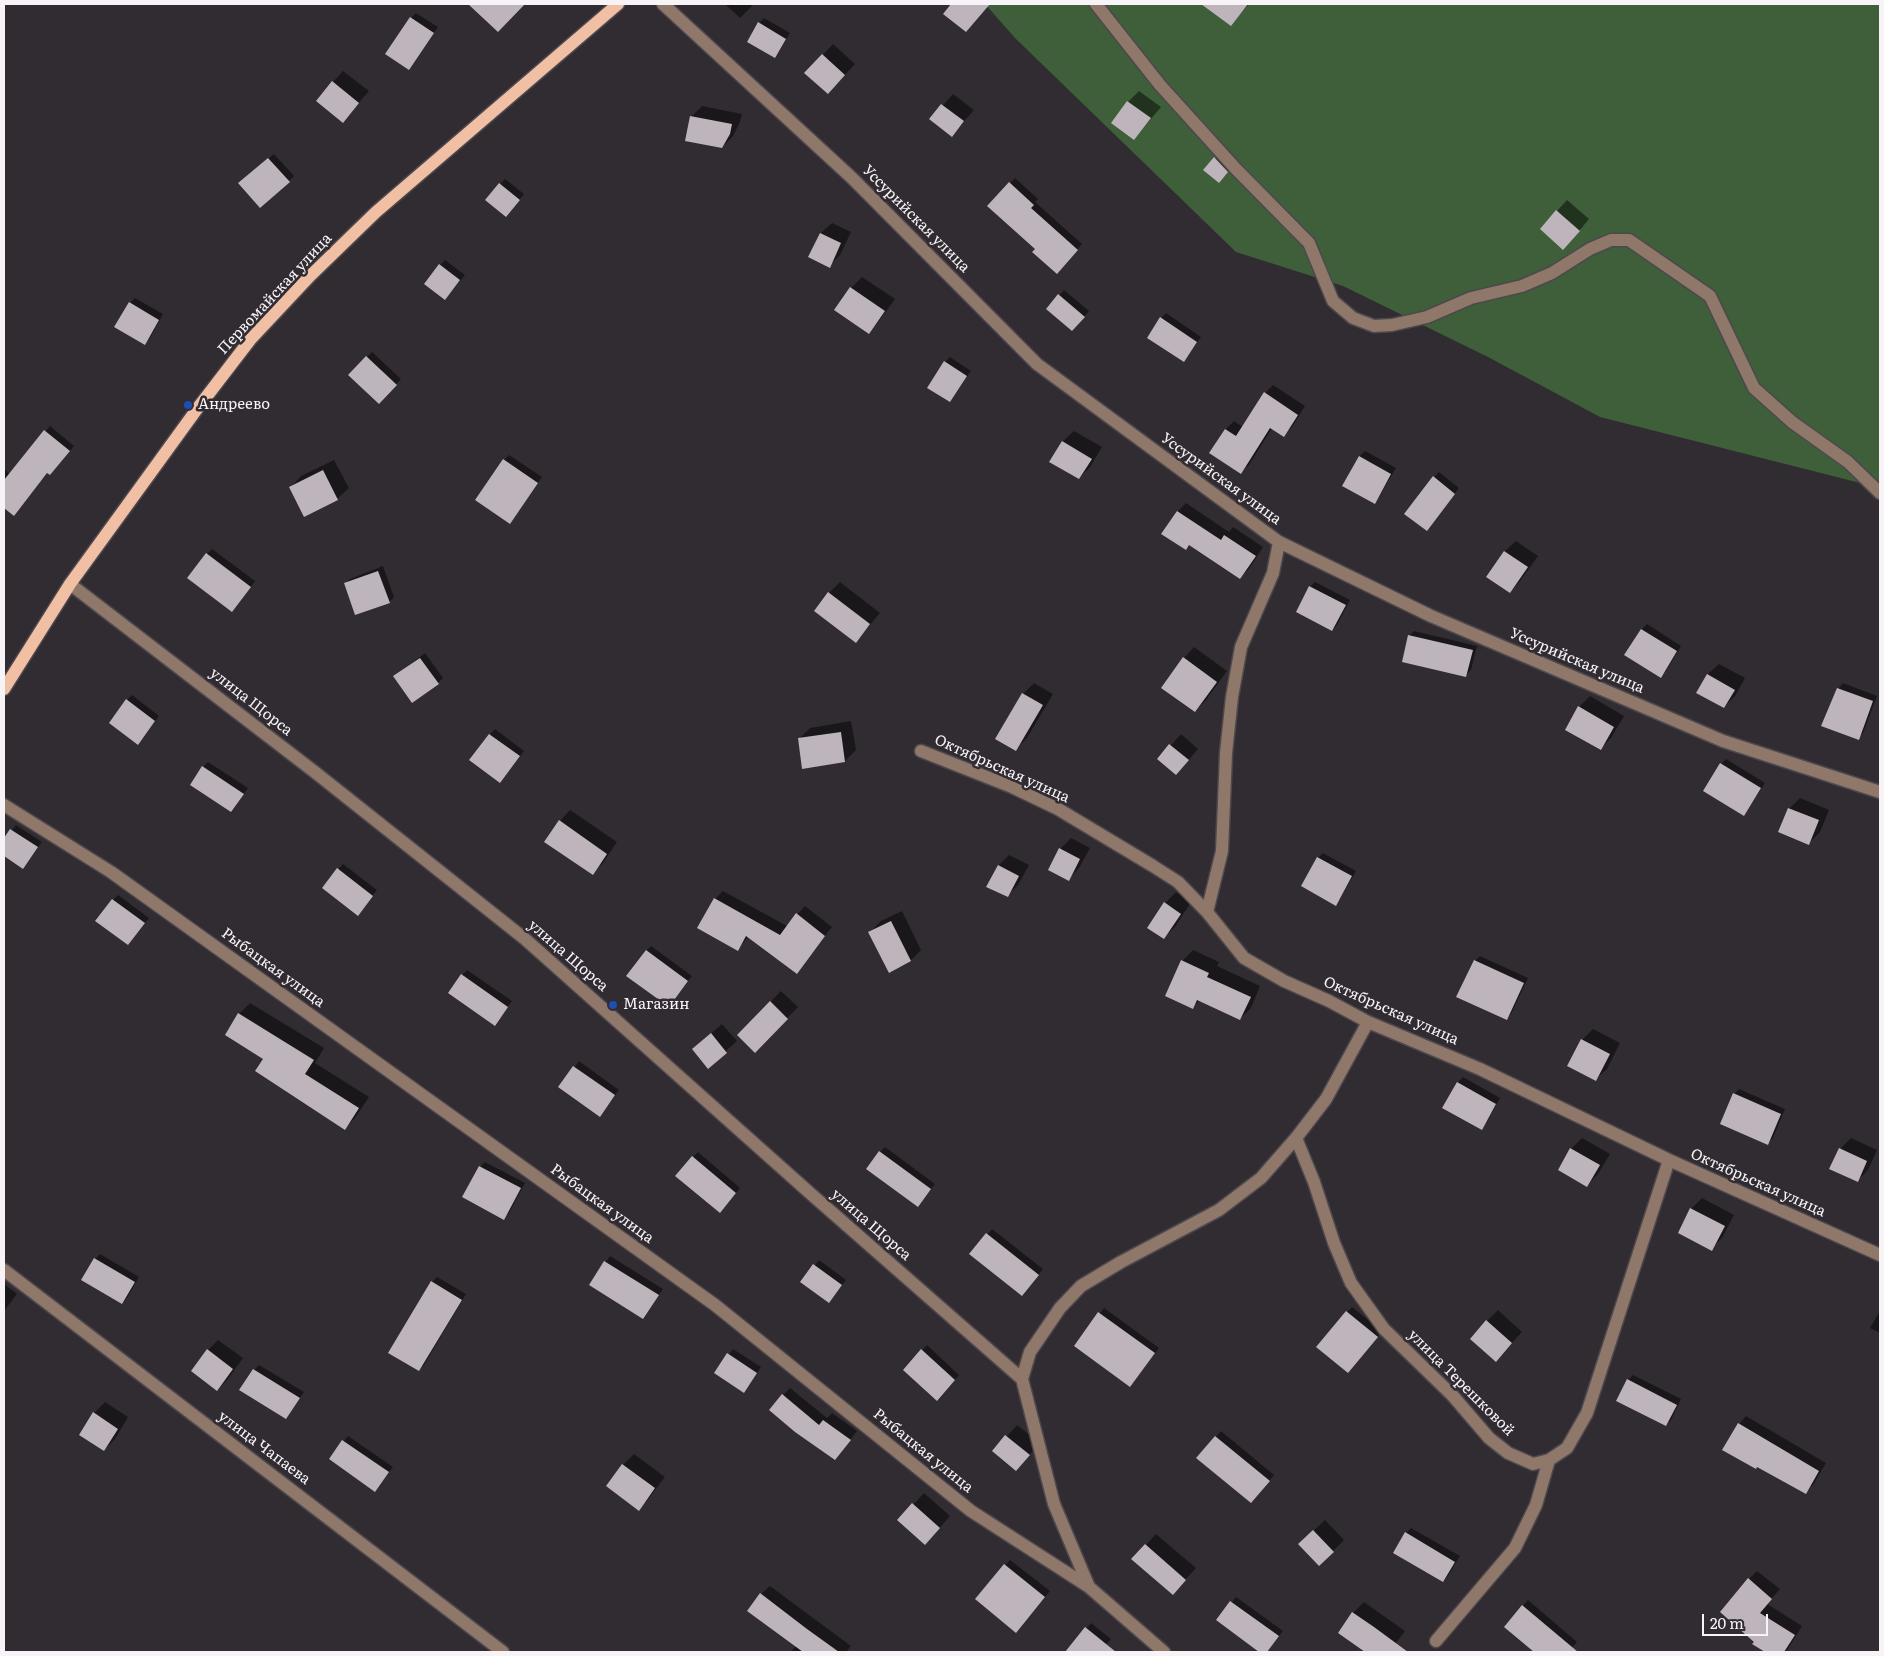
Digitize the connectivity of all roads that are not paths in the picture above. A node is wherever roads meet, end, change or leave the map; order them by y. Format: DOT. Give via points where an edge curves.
graph roads {
  1 [pos="618,4"];
  2 [pos="663,4"];
  3 [pos="1096,4"];
  4 [pos="1880,493"];
  5 [pos="1279,542"];
  6 [pos="70,584"];
  7 [pos="4,689"];
  8 [pos="921,751"];
  9 [pos="1880,792"];
  10 [pos="4,805"];
  11 [pos="1207,912"];
  12 [pos="1368,1022"];
  13 [pos="1296,1138"];
  14 [pos="1668,1160"];
  15 [pos="1880,1255"];
  16 [pos="4,1270"];
  17 [pos="1022,1379"];
  18 [pos="1549,1460"];
  19 [pos="1089,1586"];
  20 [pos="1436,1641"];
  21 [pos="503,1652"];
  22 [pos="1164,1652"];
  1 -- 6 [label="main road, Первомайская улица" via="376,212 303,283 250,340"];
  2 -- 5 [label="street, Уссурийская улица" via="852,178 1037,364"];
  3 -- 4 [label="street" via="1160,85 1309,243 1333,301 1353,318 1374,326 1427,317 1472,298 1522,286 1612,240 1628,240 1710,296 1754,388 1792,422 1848,462"];
  5 -- 9 [label="street, Уссурийская улица" via="1431,616 1722,741"];
  5 -- 11 [label="street" via="1273,573 1241,647 1226,753 1222,851"];
  6 -- 7 [label="main road, Первомайская улица"];
  6 -- 17 [label="street, улица Щорса" via="525,939"];
  8 -- 11 [label="street, Октябрьская улица" via="1058,809 1178,882"];
  10 -- 19 [label="street, Рыбацкая улица" via="111,872 707,1299 971,1511"];
  11 -- 12 [label="street, Октябрьская улица" via="1244,958"];
  12 -- 13 [label="street" via="1326,1099"];
  12 -- 14 [label="street, Октябрьская улица" via="1480,1069"];
  13 -- 17 [label="street" via="1261,1178 1219,1210 1081,1286 1040,1335 1030,1352"];
  13 -- 18 [label="street, улица Терешковой" via="1351,1283 1384,1329 1489,1438 1508,1453 1533,1464"];
  14 -- 15 [label="street, Октябрьская улица"];
  14 -- 18 [label="street" via="1587,1413 1567,1448"];
  16 -- 21 [label="street, улица Чапаева"];
  17 -- 19 [label="street" via="1054,1504"];
  18 -- 20 [label="street" via="1536,1505 1515,1548"];
  19 -- 22 [label="street, Рыбацкая улица"];
}
